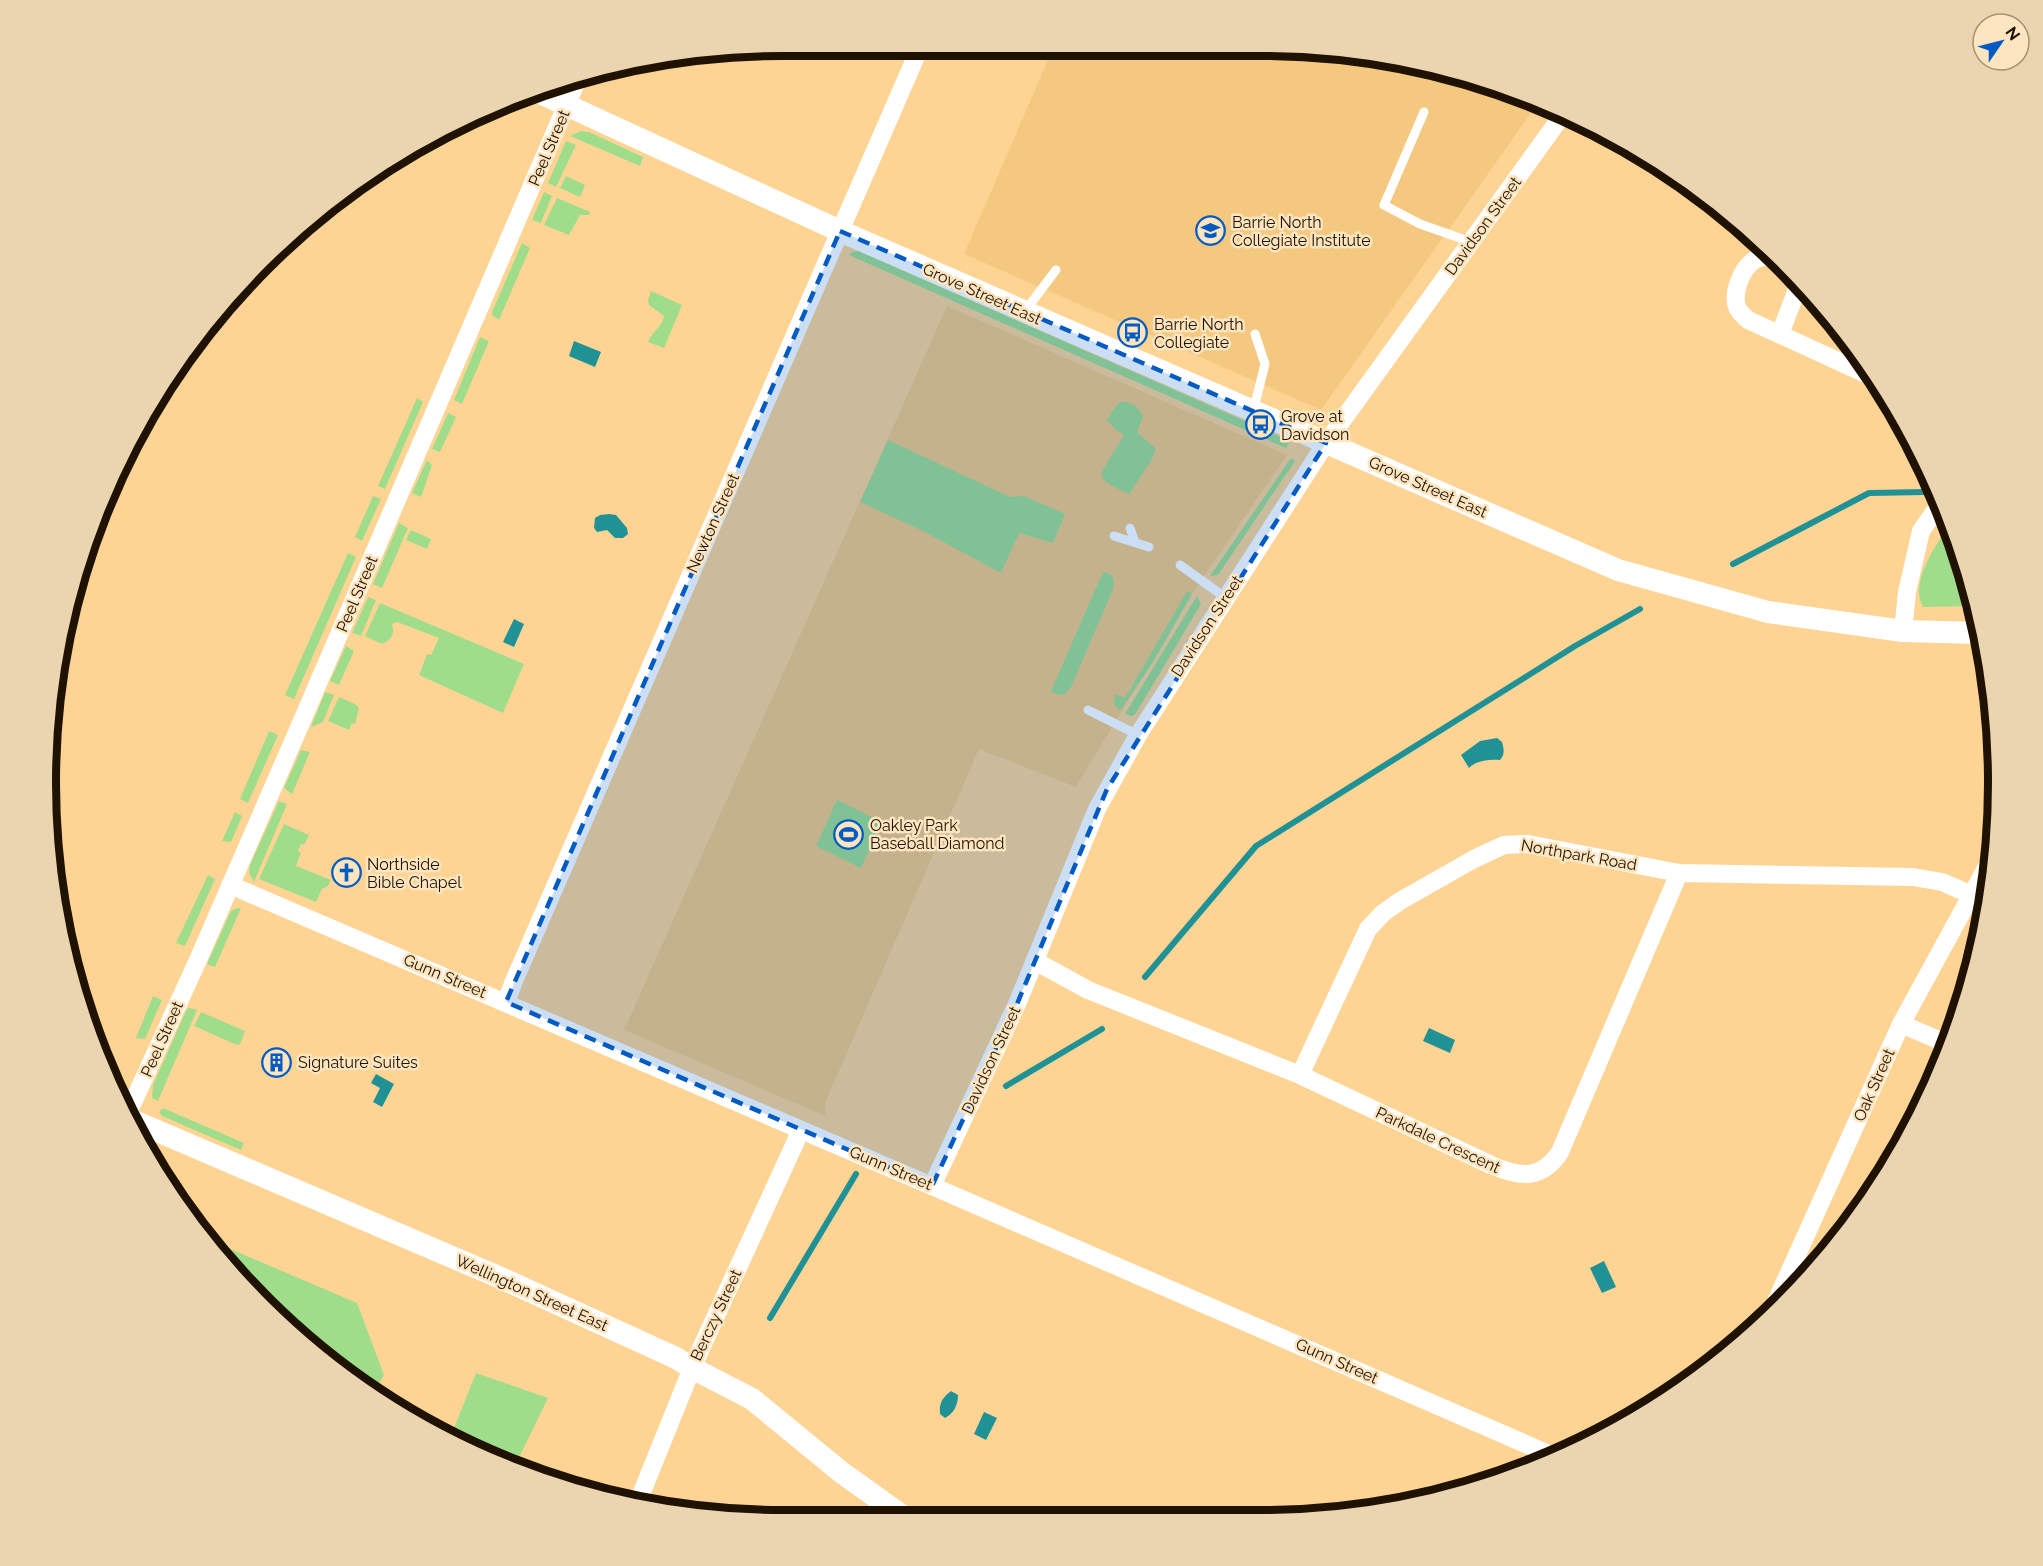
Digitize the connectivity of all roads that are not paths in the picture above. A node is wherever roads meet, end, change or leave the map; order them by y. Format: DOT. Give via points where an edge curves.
graph roads {
  1 [pos="916,56"];
  2 [pos="574,86"];
  3 [pos="544,96"];
  4 [pos="566,106"];
  5 [pos="1424,112"];
  6 [pos="1558,120"];
  7 [pos="840,231"];
  8 [pos="1471,242"];
  9 [pos="1761,257"];
  10 [pos="1056,270"];
  11 [pos="1796,292"];
  12 [pos="1024,312"];
  13 [pos="1255,334"];
  14 [pos="1780,334"];
  15 [pos="1860,372"];
  16 [pos="1253,412"];
  17 [pos="1326,443"];
  18 [pos="1935,512"];
  19 [pos="1130,528"];
  20 [pos="1114,536"];
  21 [pos="1135,542"];
  22 [pos="1149,547"];
  23 [pos="1180,565"];
  24 [pos="1226,598"];
  25 [pos="1903,631"];
  26 [pos="1972,633"];
  27 [pos="1089,710"];
  28 [pos="1137,735"];
  29 [pos="1679,873"];
  30 [pos="1981,878"];
  31 [pos="230,885"];
  32 [pos="1972,895"];
  33 [pos="1035,961"];
  34 [pos="506,1002"];
  35 [pos="1901,1024"];
  36 [pos="1940,1041"];
  37 [pos="1300,1076"];
  38 [pos="131,1106"];
  39 [pos="141,1124"];
  40 [pos="801,1130"];
  41 [pos="933,1186"];
  42 [pos="1782,1289"];
  43 [pos="692,1368"];
  44 [pos="1544,1452"];
  45 [pos="640,1497"];
  46 [pos="894,1510"];
  1 -- 7 [label="street, Newton Street"];
  2 -- 4 [label="street, Peel Street"];
  3 -- 4 [label="street, Grove Street East"];
  4 -- 7 [label="street, Grove Street East"];
  4 -- 31 [label="street, Peel Street"];
  5 -- 8 [label="lane" via="1383,205 1419,224"];
  6 -- 8 [label="street, Davidson Street"];
  7 -- 12 [label="street, Grove Street East"];
  7 -- 34 [label="street, Newton Street"];
  8 -- 17 [label="street, Davidson Street"];
  9 -- 14 [label="street" via="1745,270 1735,296 1738,309 1748,320"];
  10 -- 12 [label="lane"];
  11 -- 14 [label="street"];
  12 -- 16 [label="street, Grove Street East"];
  13 -- 16 [label="lane" via="1265,364"];
  14 -- 15 [label="street"];
  16 -- 17 [label="street, Grove Street East"];
  17 -- 24 [label="street, Davidson Street"];
  17 -- 25 [label="street, Grove Street East" via="1617,570 1768,612"];
  18 -- 25 [label="street" via="1921,531 1908,584"];
  19 -- 21 [label="lane"];
  20 -- 21 [label="lane"];
  21 -- 22 [label="lane"];
  23 -- 24 [label="lane"];
  24 -- 28 [label="street, Davidson Street"];
  25 -- 26 [label="street, Grove Street East"];
  27 -- 28 [label="lane"];
  28 -- 33 [label="street, Davidson Street" via="1097,809"];
  29 -- 32 [label="street, Northpark Road" via="1913,877 1942,882"];
  29 -- 37 [label="street, Northpark Road" via="1522,843 1474,859 1400,901 1368,929"];
  29 -- 37 [label="street, Parkdale Crescent" via="1560,1152 1542,1171 1511,1174"];
  30 -- 32 [label="street, Oak Street"];
  31 -- 34 [label="street, Gunn Street"];
  31 -- 38 [label="street, Peel Street"];
  32 -- 35 [label="street, Oak Street"];
  33 -- 37 [label="street, Parkdale Crescent" via="1089,990"];
  33 -- 41 [label="street, Davidson Street"];
  34 -- 40 [label="street, Gunn Street"];
  35 -- 36 [label="street"];
  35 -- 42 [label="street, Oak Street"];
  39 -- 43 [label="street, Wellington Street East" via="501,1278 672,1355"];
  40 -- 41 [label="street, Gunn Street"];
  40 -- 43 [label="street, Berczy Street"];
  41 -- 44 [label="street, Gunn Street"];
  43 -- 45 [label="street, Berczy Street"];
  43 -- 46 [label="street, Wellington Street East" via="752,1399"];
}
